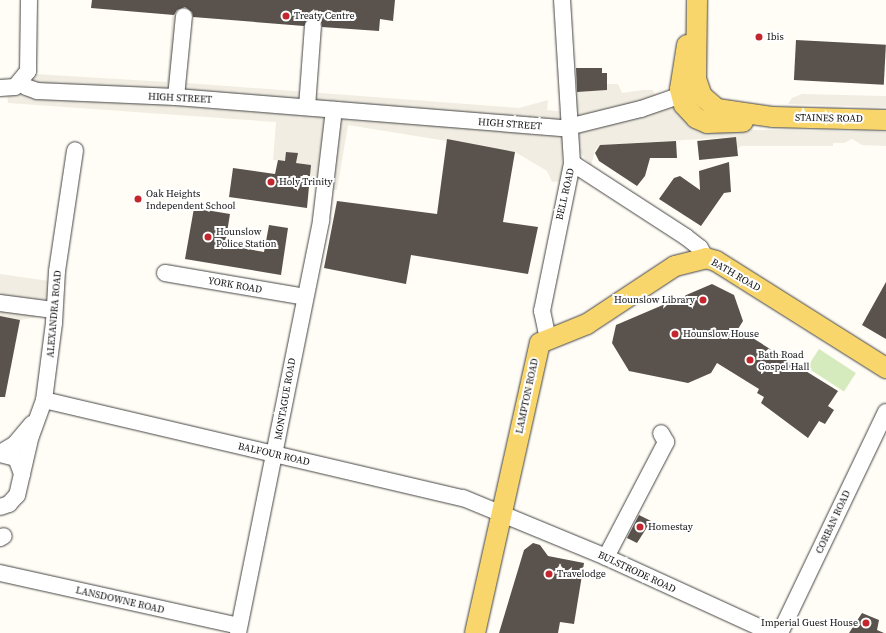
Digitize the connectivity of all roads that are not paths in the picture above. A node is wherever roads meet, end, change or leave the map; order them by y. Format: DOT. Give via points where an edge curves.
graph roads {
  1 [pos="562,0"];
  2 [pos="28,5"];
  3 [pos="697,5"];
  4 [pos="184,16"];
  5 [pos="313,26"];
  6 [pos="26,87"];
  7 [pos="0,88"];
  8 [pos="176,97"];
  9 [pos="673,98"];
  10 [pos="307,107"];
  11 [pos="334,110"];
  12 [pos="886,120"];
  13 [pos="567,128"];
  14 [pos="75,150"];
  15 [pos="572,163"];
  16 [pos="706,258"];
  17 [pos="165,273"];
  18 [pos="305,297"];
  19 [pos="0,303"];
  20 [pos="54,310"];
  21 [pos="548,338"];
  22 [pos="886,368"];
  23 [pos="44,400"];
  24 [pos="884,415"];
  25 [pos="37,418"];
  26 [pos="661,433"];
  27 [pos="0,454"];
  28 [pos="275,454"];
  29 [pos="22,474"];
  30 [pos="0,507"];
  31 [pos="502,512"];
  32 [pos="606,557"];
  33 [pos="0,573"];
  34 [pos="238,630"];
  35 [pos="475,633"];
  36 [pos="772,633"];
  37 [pos="780,633"];
  1 -- 13 [label="street, BELL ROAD"];
  2 -- 7 [label="street" via="28,71 15,87"];
  3 -- 12 [label="main road, STAINES ROAD" via="682,67 680,89 684,105 696,118 718,124 773,117"];
  4 -- 8 [label="street"];
  5 -- 10 [label="street"];
  6 -- 8 [label="street, HIGH STREET" via="37,91"];
  8 -- 10 [label="street, HIGH STREET"];
  9 -- 13 [label="street"];
  10 -- 11 [label="street, HIGH STREET"];
  11 -- 13 [label="street, HIGH STREET"];
  11 -- 18 [label="street, MONTAGUE ROAD" via="326,189"];
  13 -- 15 [label="street, BELL ROAD"];
  14 -- 20 [label="street, ALEXANDRA ROAD"];
  15 -- 16 [label="street, BATH ROAD" via="686,237 700,248"];
  15 -- 21 [label="street, BELL ROAD" via="542,311"];
  16 -- 21 [label="main road" via="675,266 587,324"];
  16 -- 22 [label="main road, BATH ROAD"];
  17 -- 18 [label="street, YORK ROAD"];
  18 -- 28 [label="street, MONTAGUE ROAD"];
  19 -- 20 [label="street"];
  20 -- 23 [label="street, ALEXANDRA ROAD"];
  21 -- 31 [label="main road, LAMPTON ROAD" via="537,348"];
  23 -- 25 [label="street, ALEXANDRA ROAD"];
  23 -- 28 [label="street, BALFOUR ROAD"];
  24 -- 37 [label="street, CORBAN ROAD"];
  25 -- 27 [label="street" via="15,444"];
  25 -- 29 [label="street, ALEXANDRA ROAD"];
  26 -- 32 [label="street" via="666,442"];
  27 -- 29 [label="street" via="16,458"];
  28 -- 31 [label="street, BALFOUR ROAD" via="464,498"];
  28 -- 34 [label="street, MONTAGUE ROAD"];
  29 -- 30 [label="street, ALEXANDRA ROAD" via="17,495 9,504"];
  31 -- 32 [label="street, BULSTRODE ROAD"];
  31 -- 35 [label="main road, LAMPTON ROAD"];
  32 -- 36 [label="street, BULSTRODE ROAD"];
  33 -- 34 [label="street, LANSDOWNE ROAD"];
}
